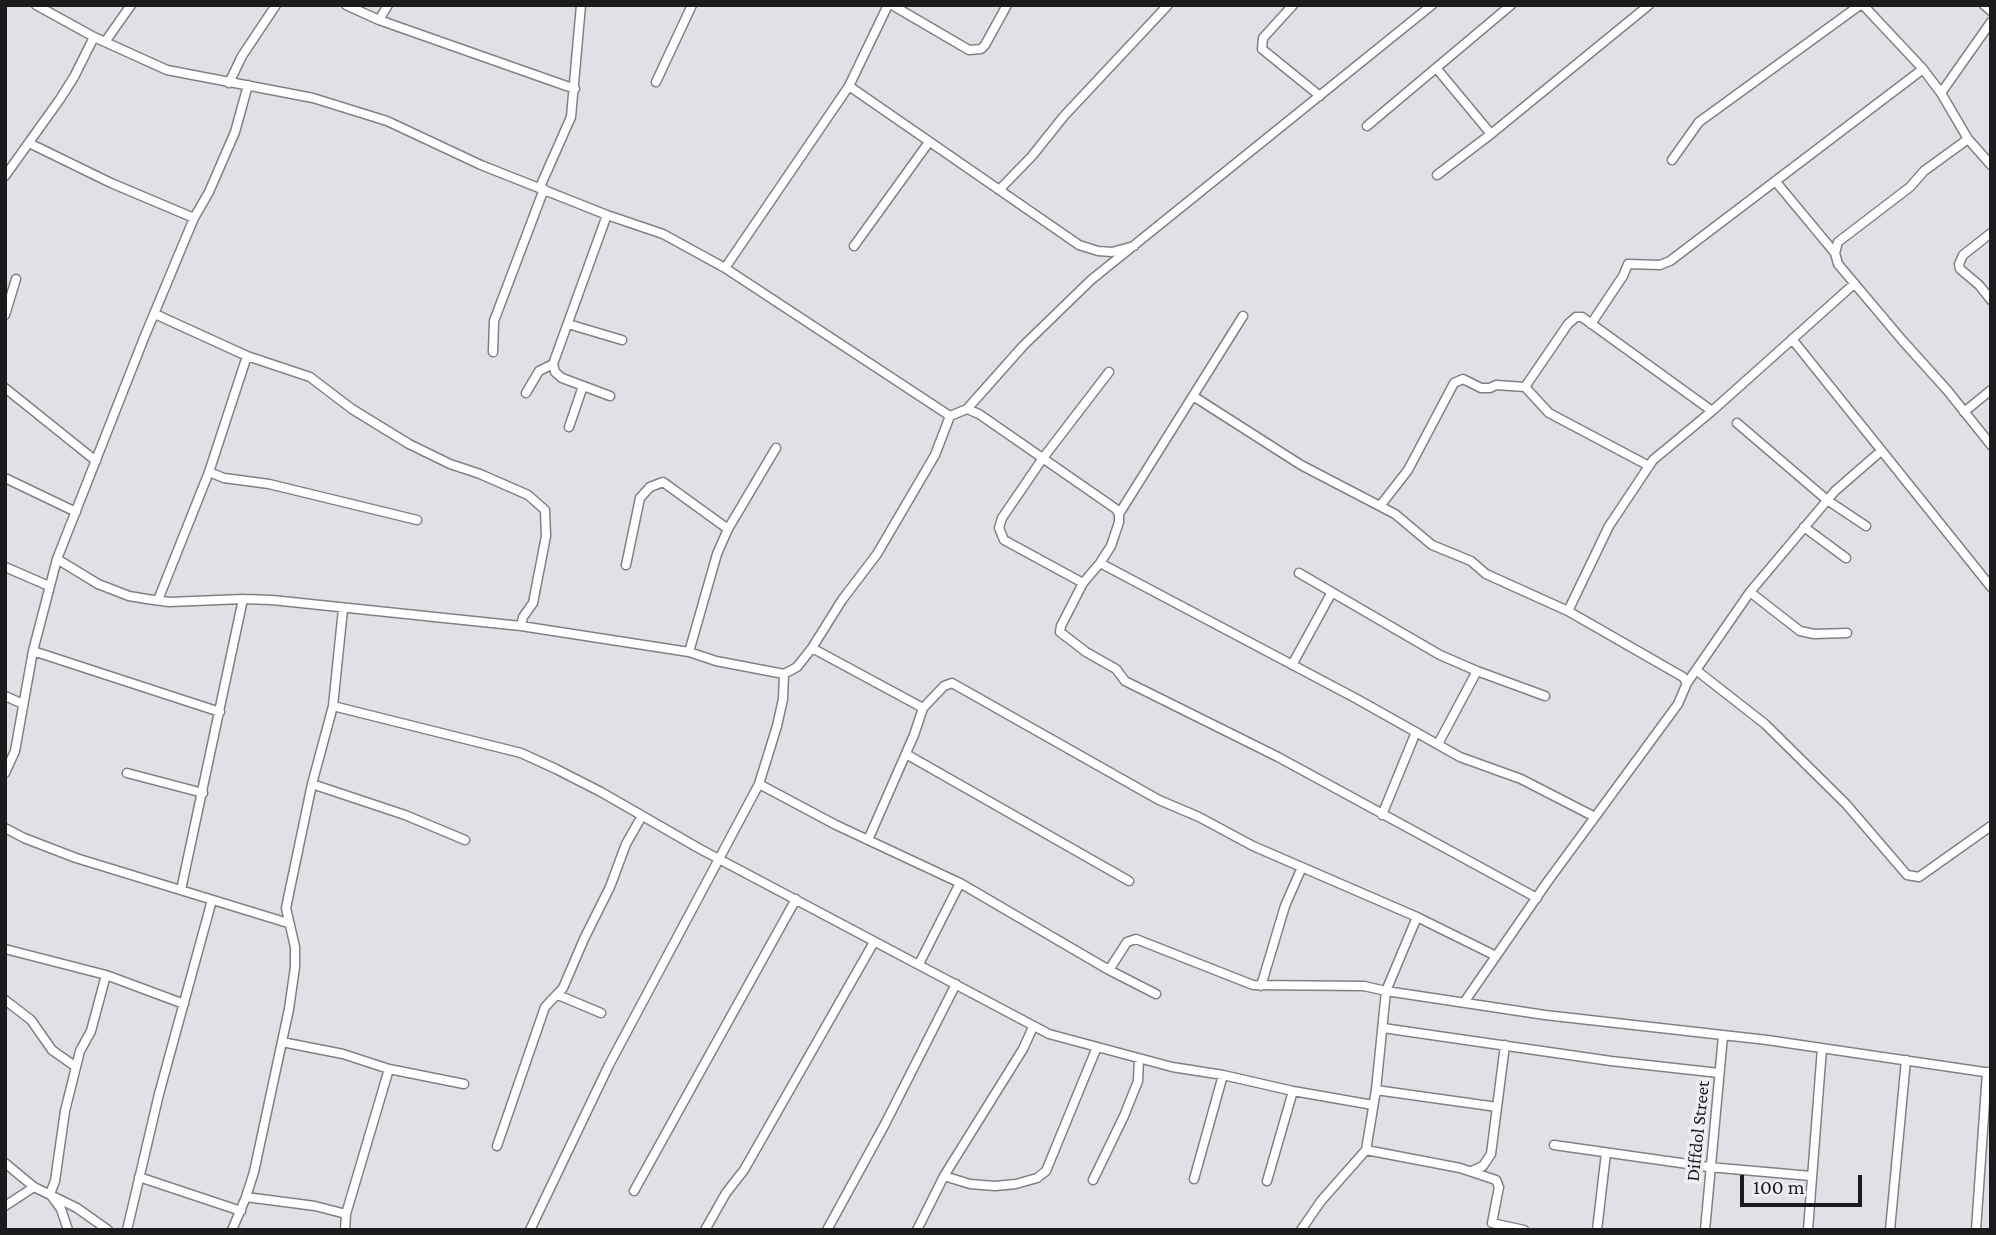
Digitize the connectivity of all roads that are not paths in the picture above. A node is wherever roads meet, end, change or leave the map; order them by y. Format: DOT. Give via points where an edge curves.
graph roads {
  1 [pos="36,5"];
  2 [pos="131,5"];
  3 [pos="276,5"];
  4 [pos="346,5"];
  5 [pos="388,5"];
  6 [pos="581,5"];
  7 [pos="692,5"];
  8 [pos="890,5"];
  9 [pos="1007,5"];
  10 [pos="1168,5"];
  11 [pos="1293,5"];
  12 [pos="1432,5"];
  13 [pos="1511,5"];
  14 [pos="1649,5"];
  15 [pos="1861,5"];
  16 [pos="1984,5"];
  17 [pos="1991,11"];
  18 [pos="379,20"];
  19 [pos="1991,22"];
  20 [pos="94,37"];
  21 [pos="105,42"];
  22 [pos="1437,69"];
  23 [pos="1923,69"];
  24 [pos="656,82"];
  25 [pos="229,83"];
  26 [pos="248,85"];
  27 [pos="849,86"];
  28 [pos="575,89"];
  29 [pos="1941,93"];
  30 [pos="1320,96"];
  31 [pos="1367,126"];
  32 [pos="1491,134"];
  33 [pos="1968,139"];
  34 [pos="929,142"];
  35 [pos="29,143"];
  36 [pos="1672,160"];
  37 [pos="1991,165"];
  38 [pos="1437,175"];
  39 [pos="5,176"];
  40 [pos="1776,182"];
  41 [pos="542,188"];
  42 [pos="999,190"];
  43 [pos="607,215"];
  44 [pos="194,218"];
  45 [pos="1991,233"];
  46 [pos="854,246"];
  47 [pos="1136,246"];
  48 [pos="1835,253"];
  49 [pos="726,268"];
  50 [pos="16,279"];
  51 [pos="1854,284"];
  52 [pos="1991,300"];
  53 [pos="155,314"];
  54 [pos="5,315"];
  55 [pos="1243,316"];
  56 [pos="568,324"];
  57 [pos="1591,324"];
  58 [pos="622,340"];
  59 [pos="1792,340"];
  60 [pos="493,352"];
  61 [pos="247,356"];
  62 [pos="553,364"];
  63 [pos="1109,372"];
  64 [pos="583,386"];
  65 [pos="1525,387"];
  66 [pos="5,388"];
  67 [pos="1991,390"];
  68 [pos="526,393"];
  69 [pos="610,396"];
  70 [pos="1193,396"];
  71 [pos="967,409"];
  72 [pos="1712,411"];
  73 [pos="1964,412"];
  74 [pos="950,416"];
  75 [pos="1737,423"];
  76 [pos="569,427"];
  77 [pos="1991,445"];
  78 [pos="776,448"];
  79 [pos="1881,451"];
  80 [pos="1043,458"];
  81 [pos="96,461"];
  82 [pos="1649,466"];
  83 [pos="209,472"];
  84 [pos="5,478"];
  85 [pos="1827,500"];
  86 [pos="1380,506"];
  87 [pos="76,512"];
  88 [pos="1119,514"];
  89 [pos="416,520"];
  90 [pos="1866,526"];
  91 [pos="1804,527"];
  92 [pos="728,529"];
  93 [pos="1846,558"];
  94 [pos="57,559"];
  95 [pos="1100,564"];
  96 [pos="626,565"];
  97 [pos="5,567"];
  98 [pos="1299,573"];
  99 [pos="1083,583"];
  100 [pos="49,586"];
  101 [pos="1991,587"];
  102 [pos="1750,592"];
  103 [pos="1332,593"];
  104 [pos="243,599"];
  105 [pos="158,600"];
  106 [pos="343,609"];
  107 [pos="1568,611"];
  108 [pos="521,626"];
  109 [pos="1847,633"];
  110 [pos="812,648"];
  111 [pos="33,651"];
  112 [pos="689,652"];
  113 [pos="1292,665"];
  114 [pos="1696,670"];
  115 [pos="1477,671"];
  116 [pos="784,674"];
  117 [pos="1687,683"];
  118 [pos="1545,695"];
  119 [pos="5,696"];
  120 [pos="23,704"];
  121 [pos="333,706"];
  122 [pos="923,708"];
  123 [pos="220,712"];
  124 [pos="1416,732"];
  125 [pos="1438,744"];
  126 [pos="906,754"];
  127 [pos="5,773"];
  128 [pos="127,773"];
  129 [pos="312,784"];
  130 [pos="759,784"];
  131 [pos="203,793"];
  132 [pos="1382,815"];
  133 [pos="642,816"];
  134 [pos="1595,817"];
  135 [pos="1991,826"];
  136 [pos="5,828"];
  137 [pos="466,840"];
  138 [pos="868,840"];
  139 [pos="719,858"];
  140 [pos="1302,867"];
  141 [pos="1129,881"];
  142 [pos="960,883"];
  143 [pos="181,890"];
  144 [pos="1537,898"];
  145 [pos="796,899"];
  146 [pos="212,900"];
  147 [pos="1417,917"];
  148 [pos="288,923"];
  149 [pos="874,942"];
  150 [pos="5,949"];
  151 [pos="1496,956"];
  152 [pos="919,964"];
  153 [pos="1109,970"];
  154 [pos="106,975"];
  155 [pos="956,984"];
  156 [pos="1261,986"];
  157 [pos="1386,991"];
  158 [pos="1156,994"];
  159 [pos="558,995"];
  160 [pos="5,1000"];
  161 [pos="1465,1001"];
  162 [pos="184,1004"];
  163 [pos="601,1013"];
  164 [pos="1032,1027"];
  165 [pos="1383,1028"];
  166 [pos="1723,1036"];
  167 [pos="282,1042"];
  168 [pos="1505,1045"];
  169 [pos="1097,1047"];
  170 [pos="1822,1048"];
  171 [pos="1139,1059"];
  172 [pos="1906,1059"];
  173 [pos="76,1067"];
  174 [pos="389,1069"];
  175 [pos="1719,1073"];
  176 [pos="1989,1073"];
  177 [pos="1223,1075"];
  178 [pos="464,1084"];
  179 [pos="1376,1090"];
  180 [pos="1293,1091"];
  181 [pos="1373,1105"];
  182 [pos="1497,1107"];
  183 [pos="1554,1145"];
  184 [pos="497,1146"];
  185 [pos="1366,1150"];
  186 [pos="1606,1153"];
  187 [pos="5,1163"];
  188 [pos="1709,1167"];
  189 [pos="1472,1171"];
  190 [pos="1811,1175"];
  191 [pos="944,1176"];
  192 [pos="139,1177"];
  193 [pos="1194,1179"];
  194 [pos="1093,1180"];
  195 [pos="1267,1181"];
  196 [pos="34,1186"];
  197 [pos="634,1191"];
  198 [pos="50,1194"];
  199 [pos="246,1198"];
  200 [pos="5,1206"];
  201 [pos="241,1211"];
  202 [pos="346,1214"];
  203 [pos="68,1230"];
  204 [pos="108,1230"];
  205 [pos="127,1230"];
  206 [pos="232,1230"];
  207 [pos="345,1230"];
  208 [pos="530,1230"];
  209 [pos="705,1230"];
  210 [pos="827,1230"];
  211 [pos="918,1230"];
  212 [pos="1301,1230"];
  213 [pos="1524,1230"];
  214 [pos="1597,1230"];
  215 [pos="1705,1230"];
  216 [pos="1808,1230"];
  217 [pos="1890,1230"];
  218 [pos="1976,1230"];
  1 -- 20 [label="street"];
  2 -- 21 [label="street"];
  3 -- 25 [label="street"];
  4 -- 18 [label="street"];
  5 -- 18 [label="street"];
  6 -- 28 [label="street"];
  7 -- 24 [label="street"];
  8 -- 9 [label="street" via="969,50 985,46"];
  8 -- 27 [label="street"];
  10 -- 42 [label="street"];
  11 -- 30 [label="street" via="1263,38 1262,48"];
  12 -- 30 [label="street"];
  13 -- 22 [label="street"];
  14 -- 32 [label="street"];
  15 -- 23 [label="street"];
  15 -- 36 [label="street" via="1699,122"];
  16 -- 17 [label="street"];
  18 -- 28 [label="street"];
  19 -- 29 [label="street"];
  20 -- 21 [label="street"];
  20 -- 35 [label="street" via="74,77"];
  21 -- 25 [label="street" via="167,69"];
  22 -- 31 [label="street"];
  22 -- 32 [label="street"];
  23 -- 29 [label="street"];
  23 -- 40 [label="street"];
  25 -- 26 [label="street"];
  26 -- 41 [label="street" via="313,98 387,121"];
  26 -- 44 [label="street" via="235,132"];
  27 -- 34 [label="street"];
  27 -- 49 [label="street"];
  28 -- 41 [label="street" via="571,117"];
  29 -- 33 [label="street"];
  30 -- 47 [label="street"];
  32 -- 38 [label="street"];
  33 -- 37 [label="street"];
  33 -- 48 [label="street" via="1838,242"];
  34 -- 42 [label="street"];
  34 -- 46 [label="street"];
  35 -- 39 [label="street"];
  35 -- 44 [label="street"];
  40 -- 48 [label="street"];
  40 -- 57 [label="street" via="1670,261 1628,264"];
  41 -- 43 [label="street"];
  41 -- 60 [label="street" via="494,320"];
  42 -- 47 [label="street" via="1079,245 1112,252"];
  43 -- 49 [label="street" via="663,234"];
  43 -- 56 [label="street"];
  44 -- 53 [label="street"];
  45 -- 52 [label="street" via="1963,255 1959,264"];
  47 -- 71 [label="street" via="1091,280"];
  48 -- 51 [label="street"];
  49 -- 74 [label="street"];
  50 -- 54 [label="street"];
  51 -- 59 [label="street"];
  51 -- 73 [label="street"];
  53 -- 61 [label="street"];
  53 -- 81 [label="street"];
  55 -- 70 [label="street"];
  56 -- 58 [label="street"];
  56 -- 62 [label="street"];
  57 -- 65 [label="street" via="1582,317 1568,324"];
  57 -- 72 [label="street"];
  59 -- 72 [label="street"];
  59 -- 79 [label="street"];
  61 -- 83 [label="street"];
  61 -- 108 [label="street" via="310,377 352,410 408,444 528,495 545,510 539,579"];
  62 -- 64 [label="street" via="562,378"];
  62 -- 68 [label="street" via="539,371"];
  63 -- 80 [label="street"];
  64 -- 69 [label="street"];
  64 -- 76 [label="street"];
  65 -- 82 [label="street" via="1549,413"];
  65 -- 86 [label="street" via="1481,388 1457,380 1408,470"];
  66 -- 81 [label="street"];
  67 -- 73 [label="street"];
  70 -- 86 [label="street" via="1301,465"];
  70 -- 88 [label="street"];
  71 -- 74 [label="street"];
  71 -- 80 [label="street"];
  72 -- 82 [label="street"];
  73 -- 77 [label="street"];
  74 -- 110 [label="street" via="917,487"];
  75 -- 85 [label="street"];
  78 -- 92 [label="street"];
  79 -- 85 [label="street"];
  79 -- 101 [label="street"];
  80 -- 88 [label="street"];
  80 -- 99 [label="street" via="999,528 1004,540"];
  81 -- 87 [label="street"];
  82 -- 107 [label="street" via="1609,526"];
  83 -- 89 [label="street"];
  83 -- 105 [label="street"];
  84 -- 87 [label="street"];
  85 -- 90 [label="street"];
  85 -- 91 [label="street"];
  86 -- 107 [label="street" via="1402,518 1432,545"];
  87 -- 94 [label="street"];
  88 -- 95 [label="street" via="1115,536"];
  91 -- 93 [label="street"];
  91 -- 102 [label="street"];
  92 -- 96 [label="street" via="663,482 639,498"];
  92 -- 112 [label="street"];
  94 -- 100 [label="street"];
  94 -- 105 [label="street" via="112,590"];
  95 -- 99 [label="street"];
  95 -- 113 [label="street"];
  97 -- 100 [label="street"];
  98 -- 103 [label="street"];
  99 -- 132 [label="street" via="1060,632 1074,643 1112,666 1125,681"];
  100 -- 111 [label="street"];
  102 -- 109 [label="street" via="1800,631"];
  102 -- 114 [label="street"];
  103 -- 113 [label="street"];
  103 -- 115 [label="street"];
  104 -- 105 [label="street"];
  104 -- 106 [label="street"];
  104 -- 123 [label="street"];
  106 -- 108 [label="street"];
  106 -- 121 [label="street"];
  107 -- 117 [label="street" via="1684,677"];
  108 -- 112 [label="street"];
  110 -- 116 [label="street" via="797,667"];
  110 -- 122 [label="street"];
  111 -- 120 [label="street"];
  111 -- 123 [label="street"];
  112 -- 116 [label="street"];
  113 -- 124 [label="street"];
  114 -- 117 [label="street"];
  114 -- 135 [label="street" via="1765,724 1846,804 1907,875 1919,877"];
  115 -- 118 [label="street"];
  115 -- 125 [label="street"];
  116 -- 130 [label="street" via="777,726"];
  117 -- 134 [label="street" via="1678,704"];
  119 -- 120 [label="street"];
  120 -- 127 [label="street" via="15,751"];
  121 -- 129 [label="street"];
  121 -- 133 [label="street" via="521,753"];
  122 -- 126 [label="street"];
  122 -- 140 [label="street" via="952,683 1160,800"];
  123 -- 131 [label="street"];
  124 -- 125 [label="street"];
  124 -- 132 [label="street"];
  125 -- 134 [label="street"];
  126 -- 138 [label="street"];
  126 -- 141 [label="street"];
  128 -- 131 [label="street"];
  129 -- 137 [label="street"];
  129 -- 148 [label="street" via="286,908"];
  130 -- 138 [label="street"];
  130 -- 139 [label="street"];
  131 -- 143 [label="street"];
  132 -- 144 [label="street"];
  133 -- 139 [label="street"];
  133 -- 159 [label="street"];
  134 -- 144 [label="street"];
  136 -- 143 [label="street" via="76,858"];
  138 -- 142 [label="street"];
  139 -- 145 [label="street"];
  139 -- 208 [label="street" via="609,1065"];
  140 -- 147 [label="street"];
  140 -- 156 [label="street" via="1281,916"];
  142 -- 152 [label="street"];
  142 -- 153 [label="street"];
  143 -- 146 [label="street"];
  144 -- 151 [label="street"];
  145 -- 149 [label="street"];
  145 -- 197 [label="street"];
  146 -- 148 [label="street"];
  146 -- 162 [label="street"];
  147 -- 151 [label="street"];
  147 -- 157 [label="street"];
  148 -- 167 [label="street" via="295,967"];
  149 -- 152 [label="street"];
  149 -- 209 [label="street"];
  150 -- 154 [label="street"];
  151 -- 161 [label="street"];
  152 -- 155 [label="street"];
  153 -- 156 [label="street" via="1127,943 1136,939"];
  153 -- 158 [label="street"];
  154 -- 162 [label="street"];
  154 -- 173 [label="street"];
  155 -- 164 [label="street"];
  155 -- 210 [label="street"];
  156 -- 157 [label="street" via="1346,984"];
  157 -- 161 [label="street"];
  157 -- 165 [label="street"];
  159 -- 163 [label="street"];
  159 -- 184 [label="street" via="545,1007"];
  160 -- 173 [label="street" via="31,1020 52,1050"];
  161 -- 166 [label="street"];
  162 -- 192 [label="street"];
  164 -- 169 [label="street"];
  164 -- 191 [label="street"];
  165 -- 168 [label="street"];
  165 -- 179 [label="street"];
  166 -- 170 [label="street"];
  166 -- 175 [label="street, Diffdol Street"];
  167 -- 174 [label="street"];
  167 -- 199 [label="street"];
  168 -- 175 [label="street"];
  168 -- 182 [label="street"];
  169 -- 171 [label="street"];
  169 -- 191 [label="street" via="1046,1171 1037,1178 996,1186"];
  170 -- 172 [label="street"];
  170 -- 190 [label="street"];
  171 -- 177 [label="street"];
  171 -- 194 [label="street" via="1138,1082"];
  172 -- 176 [label="street"];
  172 -- 217 [label="street"];
  173 -- 198 [label="street"];
  174 -- 178 [label="street"];
  174 -- 202 [label="street"];
  175 -- 188 [label="street, Diffdol Street"];
  176 -- 218 [label="street"];
  177 -- 180 [label="street"];
  177 -- 193 [label="street"];
  179 -- 181 [label="street"];
  179 -- 182 [label="street"];
  180 -- 181 [label="street"];
  180 -- 195 [label="street"];
  181 -- 185 [label="street"];
  182 -- 189 [label="street" via="1489,1161"];
  183 -- 186 [label="street"];
  185 -- 189 [label="street"];
  185 -- 212 [label="street"];
  186 -- 188 [label="street"];
  186 -- 214 [label="street"];
  187 -- 196 [label="street"];
  188 -- 190 [label="street"];
  188 -- 215 [label="street, Diffdol Street"];
  189 -- 213 [label="street" via="1496,1180 1499,1188 1492,1223"];
  190 -- 216 [label="street"];
  191 -- 211 [label="street"];
  192 -- 201 [label="street"];
  192 -- 205 [label="street"];
  196 -- 198 [label="street"];
  196 -- 200 [label="street"];
  198 -- 203 [label="street"];
  198 -- 204 [label="street"];
  199 -- 201 [label="street"];
  199 -- 202 [label="street"];
  201 -- 206 [label="street"];
  202 -- 207 [label="street"];
}
